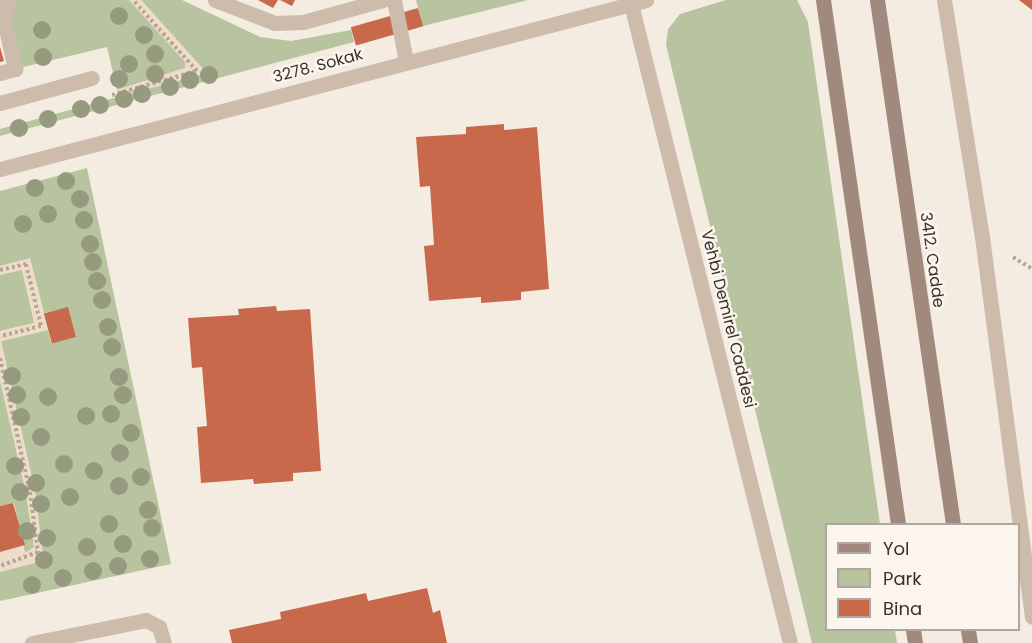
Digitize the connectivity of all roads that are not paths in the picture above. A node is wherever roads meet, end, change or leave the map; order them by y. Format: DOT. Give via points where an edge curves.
graph roads {
  1 [pos="7,0"];
  2 [pos="214,0"];
  3 [pos="383,0"];
  4 [pos="394,0"];
  5 [pos="646,0"];
  6 [pos="823,0"];
  7 [pos="877,0"];
  8 [pos="944,0"];
  9 [pos="631,4"];
  10 [pos="0,44"];
  11 [pos="0,62"];
  12 [pos="405,62"];
  13 [pos="0,73"];
  14 [pos="89,79"];
  15 [pos="0,102"];
  16 [pos="0,169"];
  17 [pos="898,523"];
  18 [pos="953,523"];
  19 [pos="1020,523"];
  20 [pos="1020,525"];
  21 [pos="1032,616"];
  22 [pos="32,643"];
  23 [pos="164,643"];
  24 [pos="790,643"];
  1 -- 13 [label="street" via="8,6 1,7 15,69"];
  2 -- 3 [label="street" via="275,23 303,22"];
  4 -- 12 [label="street"];
  5 -- 9 [label="street, 3278. Sokak"];
  6 -- 17 [label="street"];
  7 -- 18 [label="street, 3412. Cadde"];
  8 -- 19 [label="street" via="982,237"];
  9 -- 12 [label="street, 3278. Sokak"];
  9 -- 24 [label="street, Vehbi Demirel Caddesi"];
  10 -- 11 [label="street" via="4,61"];
  12 -- 16 [label="street, 3278. Sokak"];
  14 -- 15 [label="street"];
  20 -- 21 [label="street"];
  22 -- 23 [label="street" via="146,620 159,627"];
}
